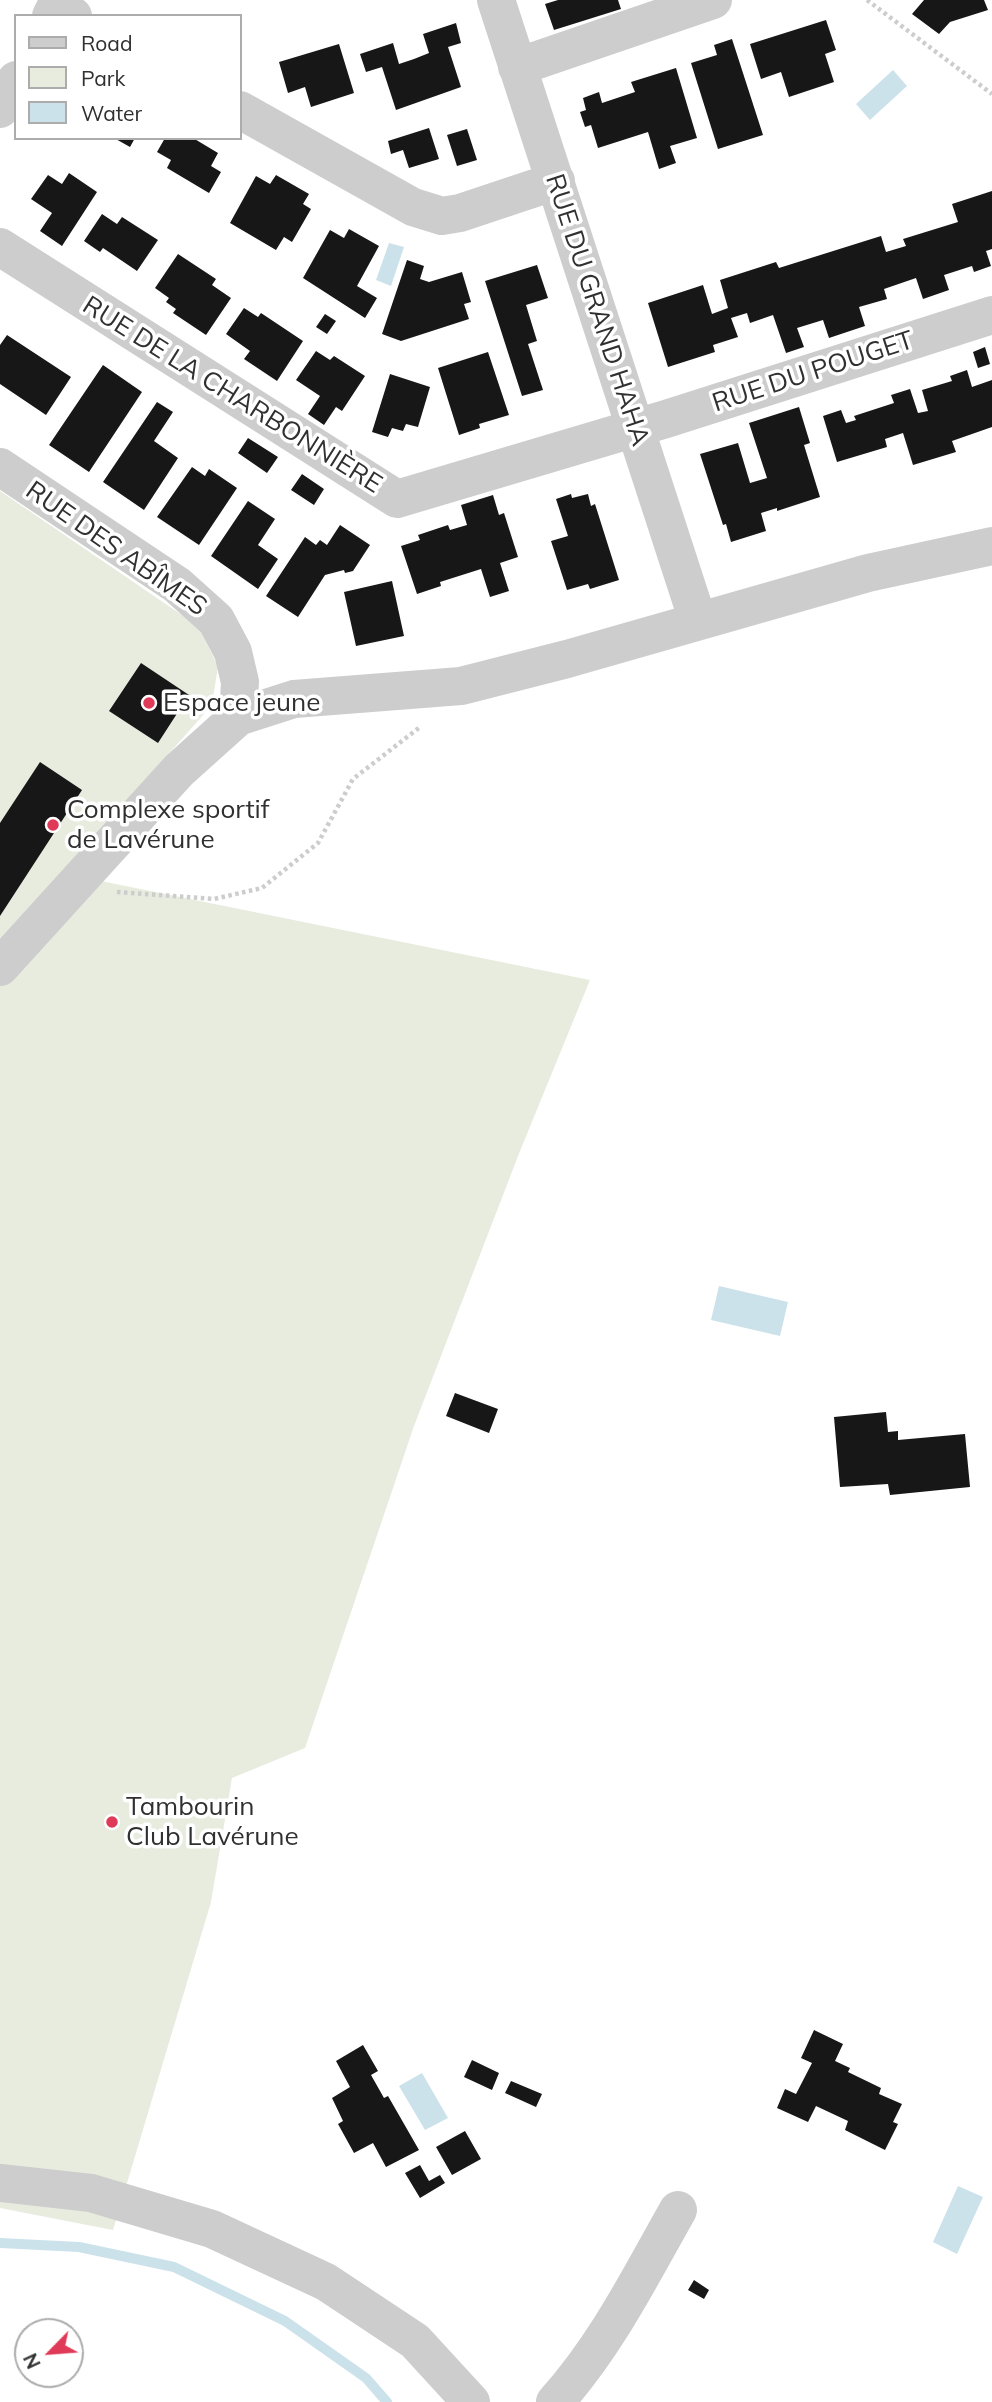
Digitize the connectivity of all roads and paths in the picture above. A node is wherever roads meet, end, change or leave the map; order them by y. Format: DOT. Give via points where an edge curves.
graph roads {
  1 [pos="496,0"];
  2 [pos="713,0"];
  3 [pos="867,0"];
  4 [pos="517,67"];
  5 [pos="14,84"];
  6 [pos="992,94"];
  7 [pos="0,110"];
  8 [pos="242,111"];
  9 [pos="556,181"];
  10 [pos="0,247"];
  11 [pos="992,315"];
  12 [pos="635,428"];
  13 [pos="0,467"];
  14 [pos="992,546"];
  15 [pos="698,621"];
  16 [pos="447,687"];
  17 [pos="238,717"];
  18 [pos="104,891"];
  19 [pos="0,967"];
  20 [pos="0,2183"];
  21 [pos="678,2210"];
  22 [pos="471,2402"];
  23 [pos="555,2402"];
  1 -- 4 [label="street, RUE DU GRAND HAHA"];
  2 -- 4 [label="street"];
  3 -- 6 [label="path"];
  4 -- 9 [label="street, RUE DU GRAND HAHA"];
  5 -- 7 [label="street"];
  8 -- 9 [label="street" via="413,208 442,216"];
  9 -- 12 [label="street, RUE DU GRAND HAHA"];
  10 -- 12 [label="street, RUE DE LA CHARBONNIÈRE" via="397,499"];
  11 -- 12 [label="street, RUE DU POUGET"];
  12 -- 15 [label="street, RUE DU GRAND HAHA"];
  13 -- 17 [label="street, RUE DES ABÎMES" via="177,585 216,620 233,652 240,682"];
  14 -- 15 [label="street" via="868,573"];
  15 -- 16 [label="street"];
  16 -- 17 [label="street" via="294,699"];
  16 -- 18 [label="path" via="436,715 353,779 318,843 262,888 214,899"];
  17 -- 19 [label="street" via="179,770"];
  20 -- 22 [label="street" via="91,2193 212,2229 326,2282 415,2341"];
  21 -- 23 [label="street" via="615,2319"];
}
